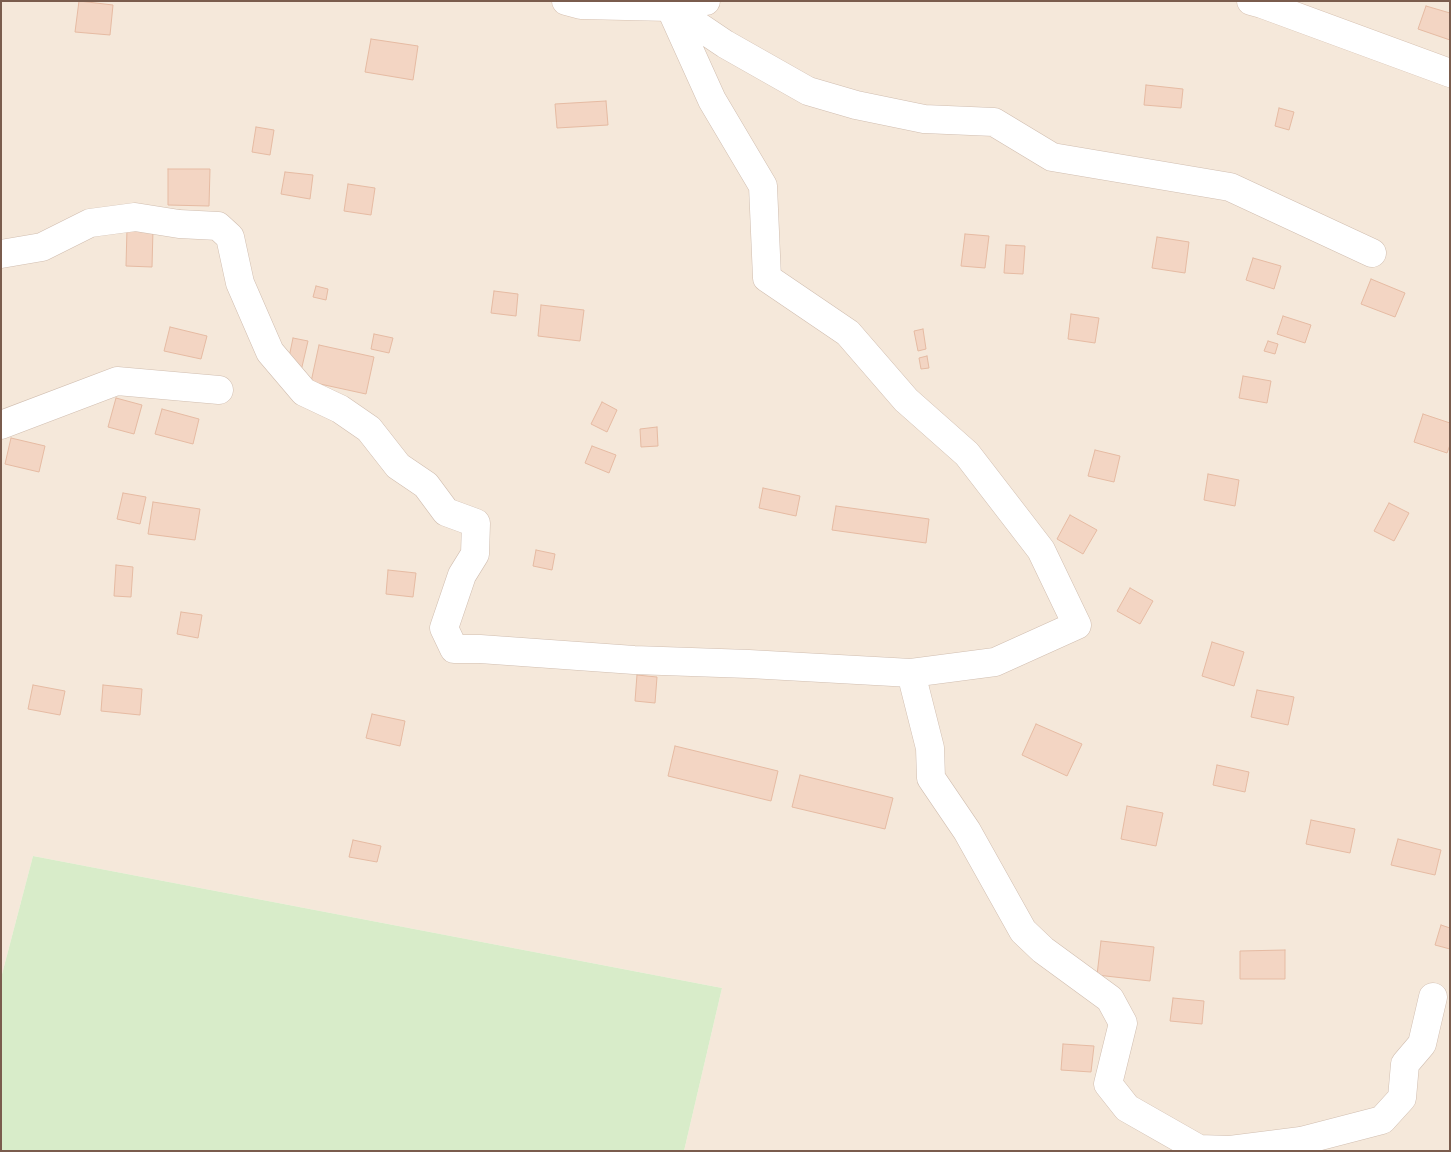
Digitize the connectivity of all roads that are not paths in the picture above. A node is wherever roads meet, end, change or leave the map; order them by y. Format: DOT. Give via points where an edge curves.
graph roads {
  1 [pos="566,1"];
  2 [pos="706,1"];
  3 [pos="1251,1"];
  4 [pos="670,7"];
  5 [pos="1450,73"];
  6 [pos="1372,253"];
  7 [pos="1,254"];
  8 [pos="219,390"];
  9 [pos="1,425"];
  10 [pos="911,673"];
  11 [pos="1433,997"];
  1 -- 4 [label="street" via="581,5"];
  2 -- 4 [label="street"];
  3 -- 5 [label="street"];
  4 -- 6 [label="street" via="725,44 808,91 924,119 994,122 1052,157 1230,187"];
  4 -- 10 [label="street" via="712,100 763,186 767,278 848,333 906,400 967,454 1041,550 1077,626 995,662"];
  7 -- 10 [label="street" via="42,247 90,223 135,217 218,226 230,236 240,283 270,352 304,392 340,409 369,429 398,466 426,485 446,512 476,523 476,554 462,576 444,628 454,649"];
  8 -- 9 [label="street" via="117,381"];
  10 -- 11 [label="street" via="930,748 931,778 968,831 1023,931 1043,950 1110,999 1123,1023 1108,1084 1127,1108 1199,1149 1230,1150 1301,1141 1382,1120 1402,1098 1406,1064 1422,1044"];
}
